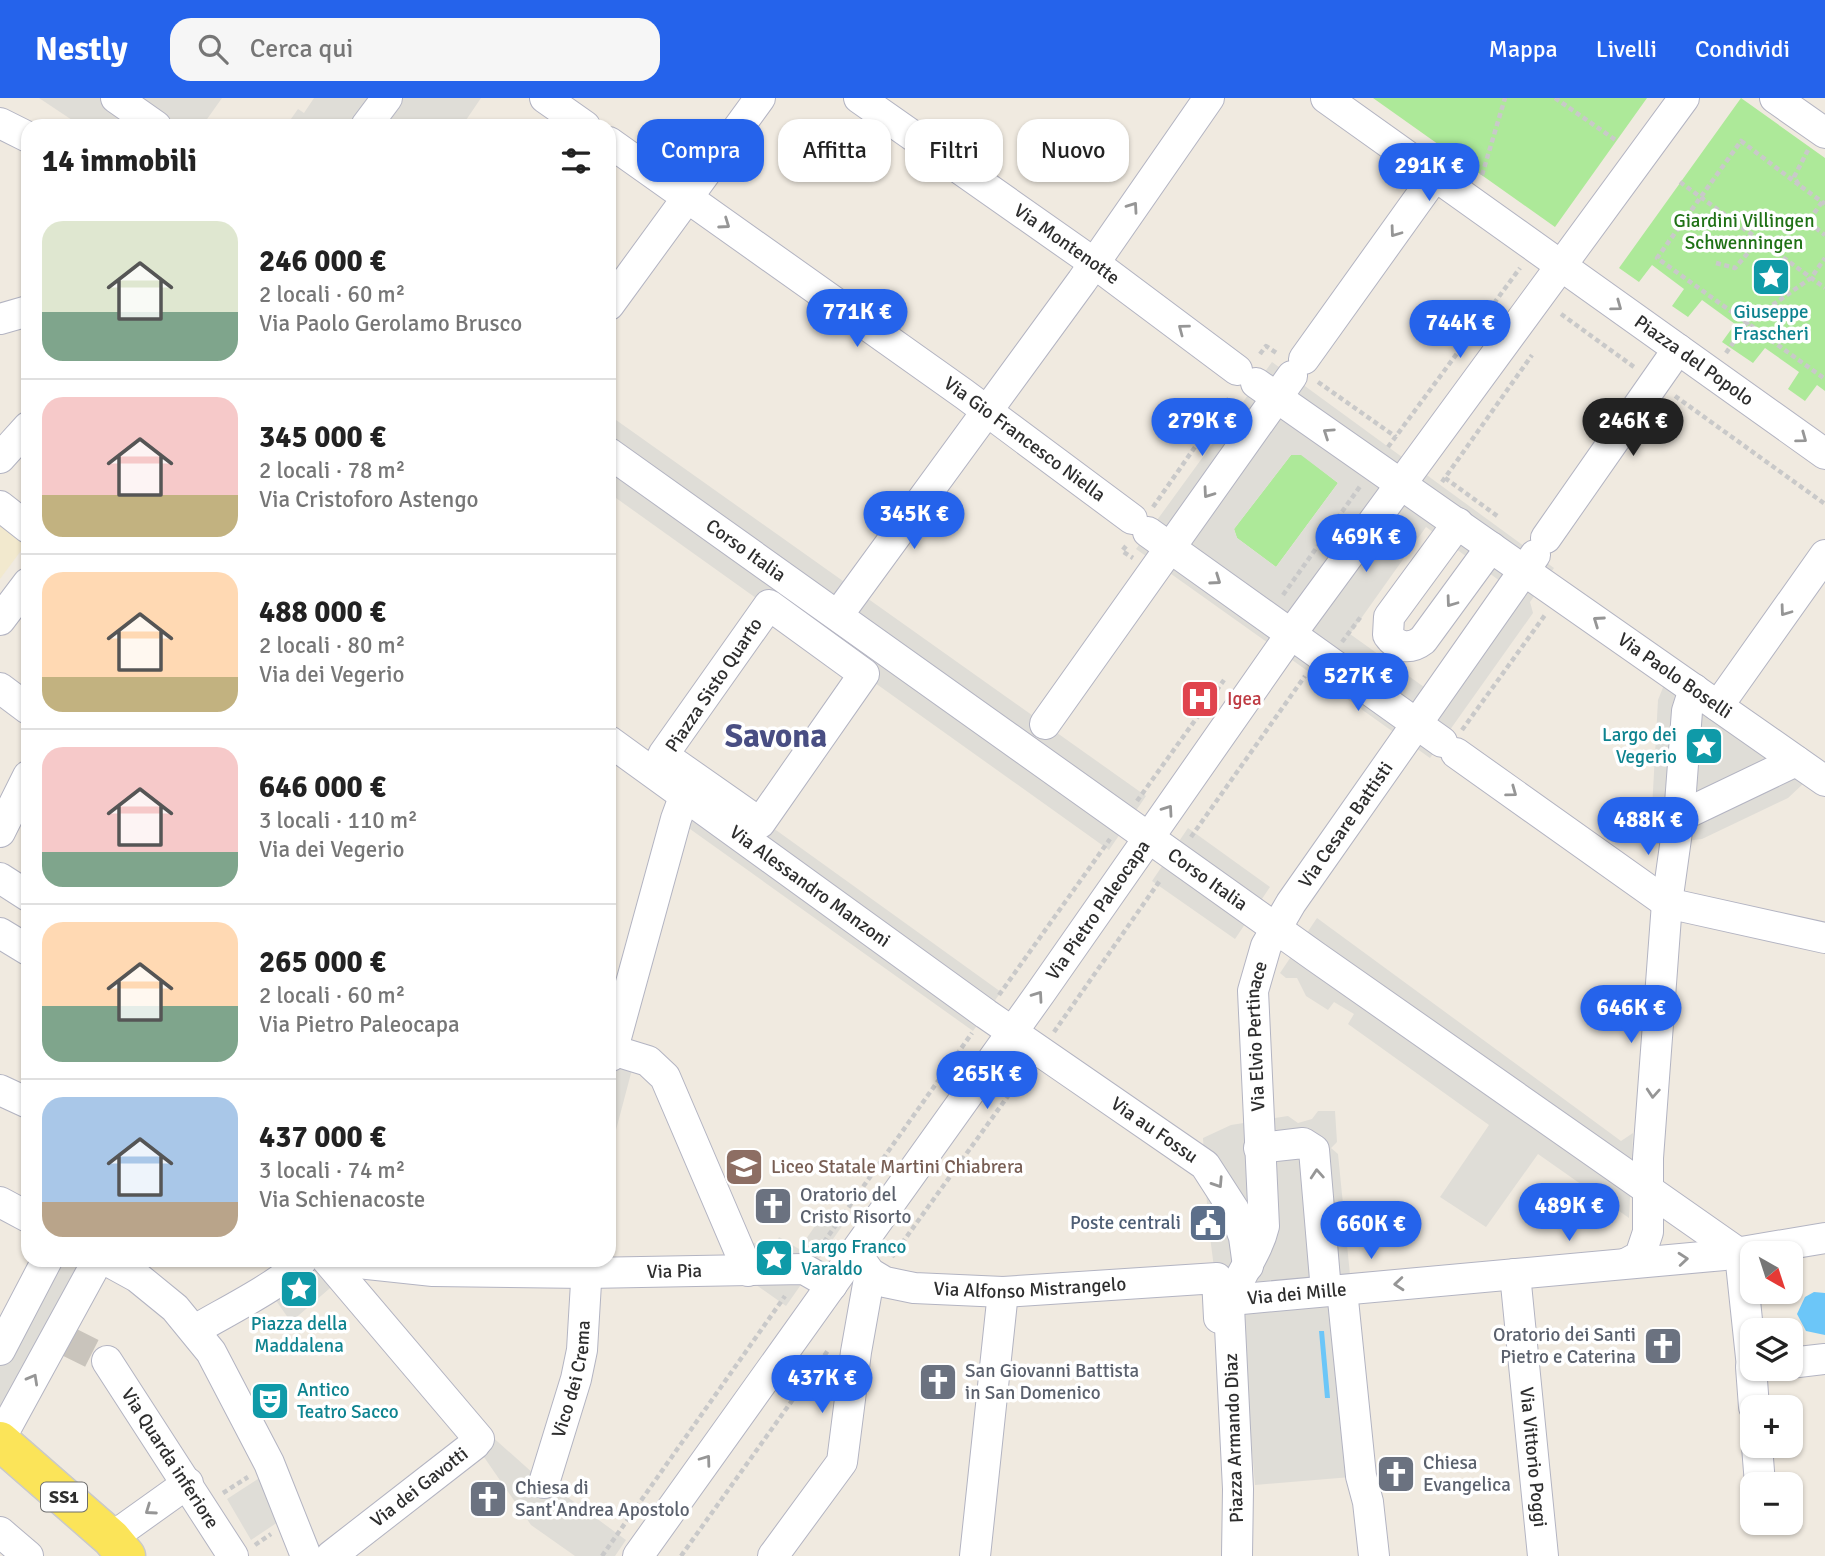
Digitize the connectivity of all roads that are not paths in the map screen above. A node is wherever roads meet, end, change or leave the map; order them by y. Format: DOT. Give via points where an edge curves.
graph roads {
  1 [pos="116,98"];
  2 [pos="387,98"];
  3 [pos="545,98"];
  4 [pos="760,98"];
  5 [pos="859,98"];
  6 [pos="1209,98"];
  7 [pos="1326,98"];
  8 [pos="1684,98"];
  9 [pos="1775,99"];
  10 [pos="146,119"];
  11 [pos="371,119"];
  12 [pos="575,119"];
  13 [pos="0,123"];
  14 [pos="1824,126"];
  15 [pos="21,134"];
  16 [pos="616,147"];
  17 [pos="1435,176"];
  18 [pos="688,197"];
  19 [pos="1094,262"];
  20 [pos="1561,266"];
  21 [pos="616,295"];
  22 [pos="21,313"];
  23 [pos="0,319"];
  24 [pos="1678,349"];
  25 [pos="1272,375"];
  26 [pos="985,410"];
  27 [pos="21,434"];
  28 [pos="1825,454"];
  29 [pos="0,458"];
  30 [pos="616,458"];
  31 [pos="1401,483"];
  32 [pos="0,506"];
  33 [pos="21,522"];
  34 [pos="1458,523"];
  35 [pos="1146,530"];
  36 [pos="1499,535"];
  37 [pos="1535,555"];
  38 [pos="1825,555"];
  39 [pos="21,592"];
  40 [pos="838,615"];
  41 [pos="0,620"];
  42 [pos="1291,634"];
  43 [pos="0,688"];
  44 [pos="1694,689"];
  45 [pos="21,704"];
  46 [pos="1718,706"];
  47 [pos="1416,723"];
  48 [pos="1045,724"];
  49 [pos="616,745"];
  50 [pos="1796,761"];
  51 [pos="1825,781"];
  52 [pos="688,785"];
  53 [pos="21,790"];
  54 [pos="1679,817"];
  55 [pos="0,832"];
  56 [pos="1149,837"];
  57 [pos="0,878"];
  58 [pos="21,892"];
  59 [pos="1667,903"];
  60 [pos="21,904"];
  61 [pos="0,905"];
  62 [pos="1275,928"];
  63 [pos="1825,938"];
  64 [pos="1013,1032"];
  65 [pos="616,1035"];
  66 [pos="616,1053"];
  67 [pos="0,1090"];
  68 [pos="21,1100"];
  69 [pos="1259,1148"];
  70 [pos="1648,1190"];
  71 [pos="0,1202"];
  72 [pos="21,1213"];
  73 [pos="1825,1238"];
  74 [pos="1803,1242"];
  75 [pos="1740,1254"];
  76 [pos="872,1261"];
  77 [pos="1627,1263"];
  78 [pos="1248,1266"];
  79 [pos="43,1267"];
  80 [pos="94,1267"];
  81 [pos="117,1267"];
  82 [pos="297,1267"];
  83 [pos="334,1267"];
  84 [pos="511,1267"];
  85 [pos="587,1269"];
  86 [pos="737,1271"];
  87 [pos="1516,1274"];
  88 [pos="832,1285"];
  89 [pos="1003,1292"];
  90 [pos="1337,1297"];
  91 [pos="1226,1299"];
  92 [pos="195,1330"];
  93 [pos="0,1350"];
  94 [pos="1825,1359"];
  95 [pos="107,1361"];
  96 [pos="1803,1362"];
  97 [pos="0,1440"];
  98 [pos="544,1483"];
  99 [pos="196,1494"];
  100 [pos="0,1532"];
  101 [pos="118,1547"];
  102 [pos="241,1552"];
  103 [pos="27,1556"];
  104 [pos="306,1556"];
  105 [pos="331,1556"];
  106 [pos="638,1556"];
  107 [pos="773,1556"];
  108 [pos="975,1556"];
  109 [pos="1237,1556"];
  110 [pos="1374,1556"];
  111 [pos="1543,1556"];
  1 -- 10 [label="street"];
  2 -- 11 [label="street"];
  3 -- 12 [label="street"];
  4 -- 18 [label="street"];
  5 -- 19 [label="street, Via Montenotte"];
  19 -- 6 [label="street, one-way"];
  7 -- 17 [label="street, Piazza del Popolo"];
  8 -- 20 [label="street"];
  9 -- 14 [label="street"];
  13 -- 15 [label="street"];
  16 -- 18 [label="street, Via Gio Francesco Niella"];
  17 -- 20 [label="street, Piazza del Popolo"];
  17 -- 25 [label="street, one-way"];
  18 -- 21 [label="street"];
  18 -- 26 [label="street, Via Gio Francesco Niella, one-way"];
  25 -- 19 [label="street, Via Montenotte, one-way"];
  19 -- 26 [label="street"];
  20 -- 24 [label="street, Piazza del Popolo, one-way"];
  20 -- 31 [label="street, Via Pietro Paleocapa"];
  22 -- 23 [label="street"];
  24 -- 28 [label="street, Piazza del Popolo, one-way"];
  24 -- 37 [label="street, Via Cesare Battisti"];
  31 -- 25 [label="street, Via Montenotte, one-way"];
  25 -- 35 [label="street, one-way"];
  26 -- 35 [label="street, Via Gio Francesco Niella"];
  26 -- 40 [label="street"];
  27 -- 29 [label="street"];
  30 -- 40 [label="street, Corso Italia"];
  31 -- 34 [label="street, Via Paolo Boselli"];
  31 -- 42 [label="street, Via Pietro Paleocapa"];
  32 -- 33 [label="street"];
  34 -- 36 [label="street, Via Paolo Boselli"];
  36 -- 34 [label="street, one-way" via="1423,640 1411,647 1397,645 1388,635 1389,617"];
  35 -- 42 [label="street, Via Gio Francesco Niella, one-way"];
  35 -- 48 [label="street"];
  36 -- 37 [label="street, Via Paolo Boselli"];
  44 -- 37 [label="street, Via Paolo Boselli, one-way"];
  37 -- 47 [label="street, Via Cesare Battisti"];
  38 -- 46 [label="street, one-way"];
  39 -- 41 [label="street"];
  40 -- 56 [label="street, Corso Italia"];
  42 -- 47 [label="street, Via Gio Francesco Niella"];
  56 -- 42 [label="street, Via Pietro Paleocapa, one-way"];
  43 -- 45 [label="street"];
  44 -- 46 [label="street, Via Paolo Boselli"];
  44 -- 54 [label="street"];
  46 -- 50 [label="street, Via Paolo Boselli"];
  47 -- 59 [label="street, Via Gio Francesco Niella, one-way"];
  47 -- 62 [label="street, Via Cesare Battisti"];
  49 -- 52 [label="street, Via Alessandro Manzoni"];
  50 -- 51 [label="street, Via Paolo Boselli"];
  50 -- 54 [label="street"];
  52 -- 52 [label="street, Piazza Sisto Quarto" via="760,822 864,674 769,605 663,755"];
  52 -- 64 [label="street, Via Alessandro Manzoni"];
  52 -- 65 [label="street"];
  53 -- 55 [label="street"];
  54 -- 59 [label="street"];
  56 -- 62 [label="street, Corso Italia"];
  64 -- 56 [label="street, Via Pietro Paleocapa, one-way"];
  57 -- 58 [label="street"];
  59 -- 63 [label="street"];
  59 -- 70 [label="street, one-way"];
  60 -- 61 [label="street"];
  62 -- 69 [label="street, Via Elvio Pertinace" via="1253,991"];
  62 -- 70 [label="street, Corso Italia"];
  64 -- 76 [label="street, Via Pietro Paleocapa"];
  64 -- 78 [label="street, Via au Fossu, one-way" via="1205,1165 1234,1210"];
  66 -- 86 [label="street" via="648,1061 665,1077 731,1236"];
  67 -- 68 [label="street"];
  69 -- 78 [label="street, Piazza Armando Diaz" via="1264,1226"];
  90 -- 69 [label="street, one-way" via="1314,1150 1303,1143"];
  70 -- 75 [label="street, Corso Italia"];
  70 -- 77 [label="street" via="1644,1248"];
  71 -- 72 [label="street"];
  73 -- 74 [label="street, Via dei Mille"];
  77 -- 75 [label="street, Via dei Mille, one-way"];
  76 -- 88 [label="street, Via Pietro Paleocapa"];
  76 -- 89 [label="street, Via Alfonso Mistrangelo" via="885,1282 914,1288"];
  76 -- 107 [label="street" via="842,1462"];
  77 -- 87 [label="street, Via dei Mille"];
  78 -- 91 [label="street, Piazza Armando Diaz"];
  79 -- 93 [label="street"];
  97 -- 80 [label="street, one-way" via="61,1338"];
  81 -- 92 [label="street" via="150,1288"];
  82 -- 92 [label="street"];
  83 -- 105 [label="street, Via dei Gavotti" via="477,1442"];
  84 -- 85 [label="street, Via Pia"];
  85 -- 86 [label="street, Via Pia"];
  85 -- 98 [label="street, Vico dei Crema" via="582,1350"];
  86 -- 88 [label="street" via="804,1269"];
  87 -- 90 [label="street, Via dei Mille, one-way"];
  87 -- 111 [label="street, Via Vittorio Poggi"];
  106 -- 88 [label="street, Via Pietro Paleocapa, one-way"];
  89 -- 91 [label="street, Via Alfonso Mistrangelo"];
  89 -- 108 [label="street"];
  90 -- 91 [label="street, Via dei Mille"];
  90 -- 110 [label="street"];
  91 -- 109 [label="street, Piazza Armando Diaz" via="1238,1489"];
  92 -- 104 [label="street" via="269,1463"];
  94 -- 96 [label="street"];
  95 -- 99 [label="street, Via Quarda inferiore"];
  97 -- 101 [label="main road, SS1"];
  99 -- 101 [label="street, one-way"];
  99 -- 102 [label="street, Via Quarda inferiore"];
  100 -- 103 [label="street"];
}
